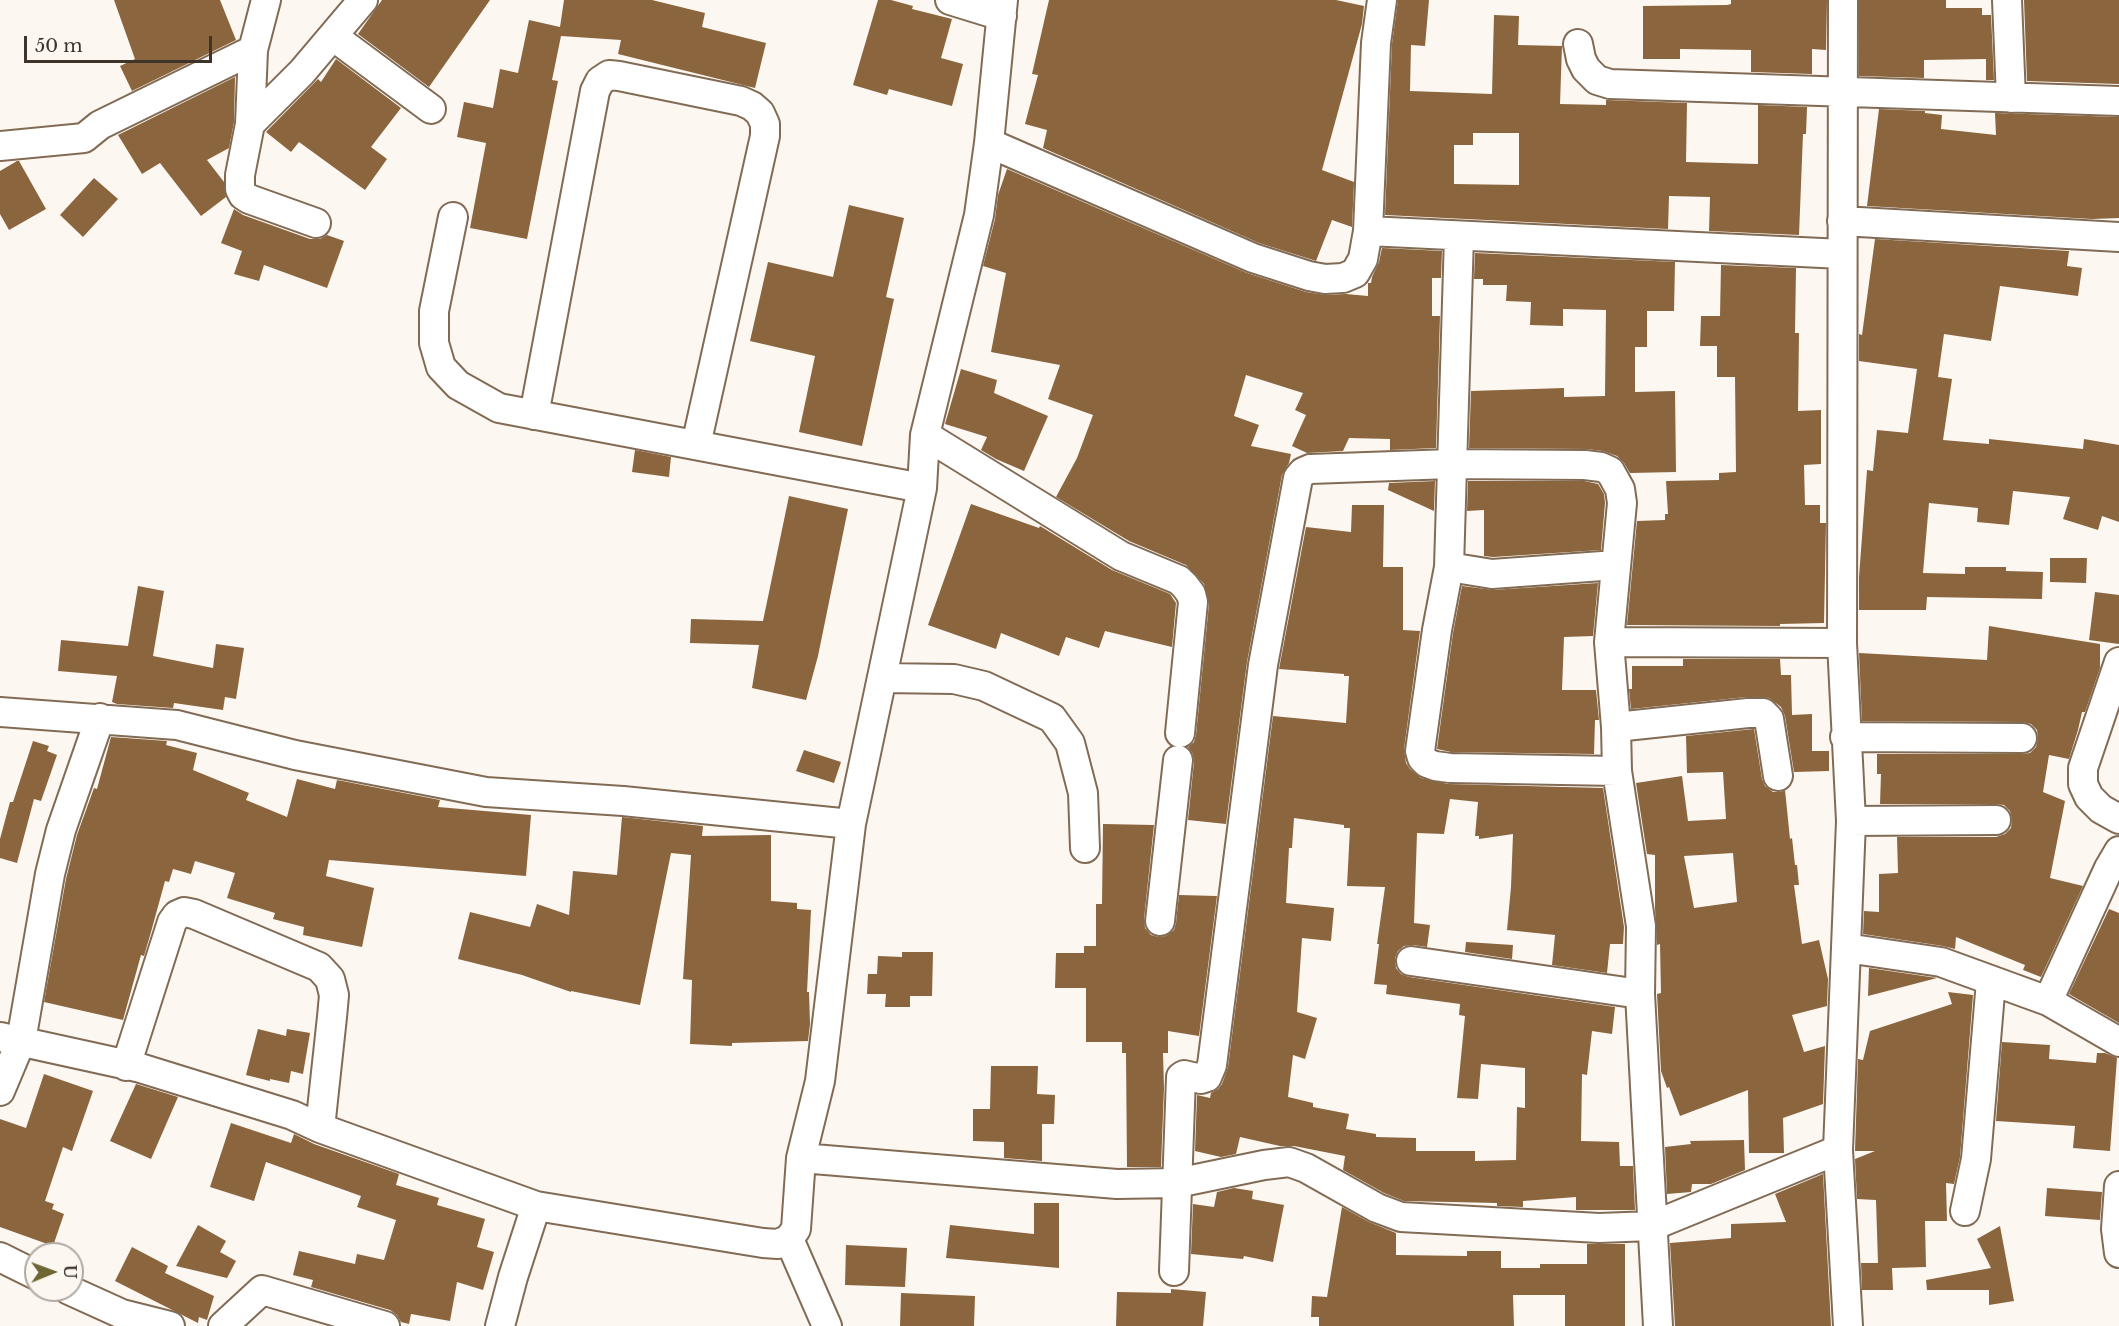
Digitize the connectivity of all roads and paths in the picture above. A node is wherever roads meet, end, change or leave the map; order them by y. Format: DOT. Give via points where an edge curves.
graph roads {
  1 [pos="266,0"];
  2 [pos="363,0"];
  3 [pos="950,0"];
  4 [pos="1382,0"];
  5 [pos="1843,0"];
  6 [pos="2007,0"];
  7 [pos="1002,8"];
  8 [pos="334,37"];
  9 [pos="1578,44"];
  10 [pos="253,50"];
  11 [pos="1842,92"];
  12 [pos="2011,98"];
  13 [pos="2119,101"];
  14 [pos="431,109"];
  15 [pos="250,124"];
  16 [pos="989,143"];
  17 [pos="0,146"];
  18 [pos="453,217"];
  19 [pos="1842,221"];
  20 [pos="316,223"];
  21 [pos="1368,231"];
  22 [pos="1459,236"];
  23 [pos="2119,237"];
  24 [pos="1842,254"];
  25 [pos="534,415"];
  26 [pos="925,435"];
  27 [pos="696,445"];
  28 [pos="1451,464"];
  29 [pos="922,488"];
  30 [pos="1616,565"];
  31 [pos="1449,567"];
  32 [pos="1609,642"];
  33 [pos="1842,643"];
  34 [pos="2119,662"];
  35 [pos="882,678"];
  36 [pos="0,711"];
  37 [pos="100,718"];
  38 [pos="1616,727"];
  39 [pos="1845,737"];
  40 [pos="2022,738"];
  41 [pos="1617,771"];
  42 [pos="1778,776"];
  43 [pos="2119,819"];
  44 [pos="1851,820"];
  45 [pos="1996,820"];
  46 [pos="851,824"];
  47 [pos="1085,848"];
  48 [pos="2119,851"];
  49 [pos="1160,921"];
  50 [pos="1846,948"];
  51 [pos="1411,961"];
  52 [pos="1991,981"];
  53 [pos="1640,994"];
  54 [pos="2048,1001"];
  55 [pos="10,1039"];
  56 [pos="2119,1042"];
  57 [pos="126,1066"];
  58 [pos="0,1091"];
  59 [pos="320,1128"];
  60 [pos="1838,1150"];
  61 [pos="801,1158"];
  62 [pos="1177,1183"];
  63 [pos="2119,1186"];
  64 [pos="536,1206"];
  65 [pos="1965,1211"];
  66 [pos="1652,1226"];
  67 [pos="789,1239"];
  68 [pos="2119,1254"];
  69 [pos="0,1257"];
  70 [pos="24,1269"];
  71 [pos="1174,1271"];
  72 [pos="84,1297"];
  73 [pos="170,1326"];
  74 [pos="223,1326"];
  75 [pos="385,1326"];
  76 [pos="500,1326"];
  77 [pos="827,1326"];
  78 [pos="1658,1326"];
  79 [pos="1848,1326"];
  1 -- 10 [label="street"];
  2 -- 8 [label="street"];
  3 -- 7 [label="street"];
  4 -- 21 [label="street" via="1376,43"];
  5 -- 11 [label="street"];
  6 -- 12 [label="street"];
  7 -- 16 [label="street"];
  8 -- 14 [label="street"];
  8 -- 15 [label="street"];
  9 -- 11 [label="street" via="1586,69 1597,80 1610,84"];
  10 -- 15 [label="street"];
  10 -- 17 [label="street" via="100,125 84,138"];
  11 -- 12 [label="street"];
  11 -- 19 [label="street"];
  12 -- 13 [label="street"];
  15 -- 20 [label="street" via="240,175 243,195"];
  16 -- 21 [label="street" via="1252,258 1309,276 1343,278 1355,273 1363,259"];
  16 -- 26 [label="street" via="979,215"];
  18 -- 25 [label="street" via="434,311 434,343 441,368 458,385 499,408"];
  19 -- 23 [label="street"];
  19 -- 24 [label="street"];
  21 -- 22 [label="street"];
  22 -- 24 [label="street"];
  22 -- 28 [label="street"];
  24 -- 33 [label="street"];
  25 -- 27 [label="street"];
  25 -- 27 [label="street" via="595,91 609,75 620,76 741,101 760,113 765,124"];
  26 -- 29 [label="street"];
  26 -- 49 [label="street" via="1121,556 1179,580 1191,594"];
  27 -- 29 [label="street"];
  28 -- 30 [label="street" via="1586,465 1610,471 1620,489 1622,503"];
  28 -- 31 [label="street"];
  28 -- 62 [label="street" via="1310,469 1298,478 1263,665 1212,1065 1207,1077 1181,1077"];
  29 -- 35 [label="street"];
  30 -- 31 [label="street" via="1492,574"];
  30 -- 32 [label="street"];
  31 -- 41 [label="street" via="1420,748 1422,758 1435,766 1450,768"];
  32 -- 33 [label="street"];
  32 -- 38 [label="street"];
  33 -- 39 [label="street"];
  34 -- 43 [label="street" via="2083,768 2083,784 2101,809"];
  35 -- 46 [label="street"];
  35 -- 47 [label="street" via="954,680 984,686 1052,718 1070,743 1083,793"];
  36 -- 37 [label="street"];
  37 -- 46 [label="street" via="177,725 295,755 486,792"];
  37 -- 55 [label="street" via="61,830"];
  38 -- 41 [label="street"];
  38 -- 42 [label="street" via="1762,713 1769,719"];
  39 -- 40 [label="street"];
  39 -- 44 [label="street"];
  41 -- 53 [label="street" via="1641,926"];
  44 -- 45 [label="street"];
  44 -- 50 [label="street"];
  46 -- 61 [label="street" via="820,1081"];
  48 -- 54 [label="street"];
  50 -- 52 [label="street" via="1941,962"];
  50 -- 60 [label="street"];
  51 -- 53 [label="street"];
  52 -- 54 [label="street"];
  52 -- 65 [label="street" via="1976,1159"];
  53 -- 66 [label="street"];
  54 -- 56 [label="street"];
  55 -- 57 [label="street"];
  55 -- 58 [label="street"];
  57 -- 59 [label="street" via="292,1115"];
  57 -- 59 [label="street" via="172,922 184,912 194,914 319,967 330,980 334,995"];
  59 -- 64 [label="street"];
  60 -- 66 [label="street"];
  60 -- 79 [label="street"];
  61 -- 62 [label="street" via="1070,1181"];
  61 -- 67 [label="street" via="796,1229"];
  62 -- 66 [label="street" via="1289,1162 1401,1217 1599,1228"];
  62 -- 71 [label="street"];
  63 -- 68 [label="street"];
  64 -- 67 [label="street" via="763,1243 778,1244"];
  64 -- 76 [label="street"];
  66 -- 78 [label="street"];
  67 -- 77 [label="street"];
  69 -- 70 [label="street"];
  72 -- 73 [label="street" via="122,1314"];
  74 -- 75 [label="street" via="262,1290"];
}
